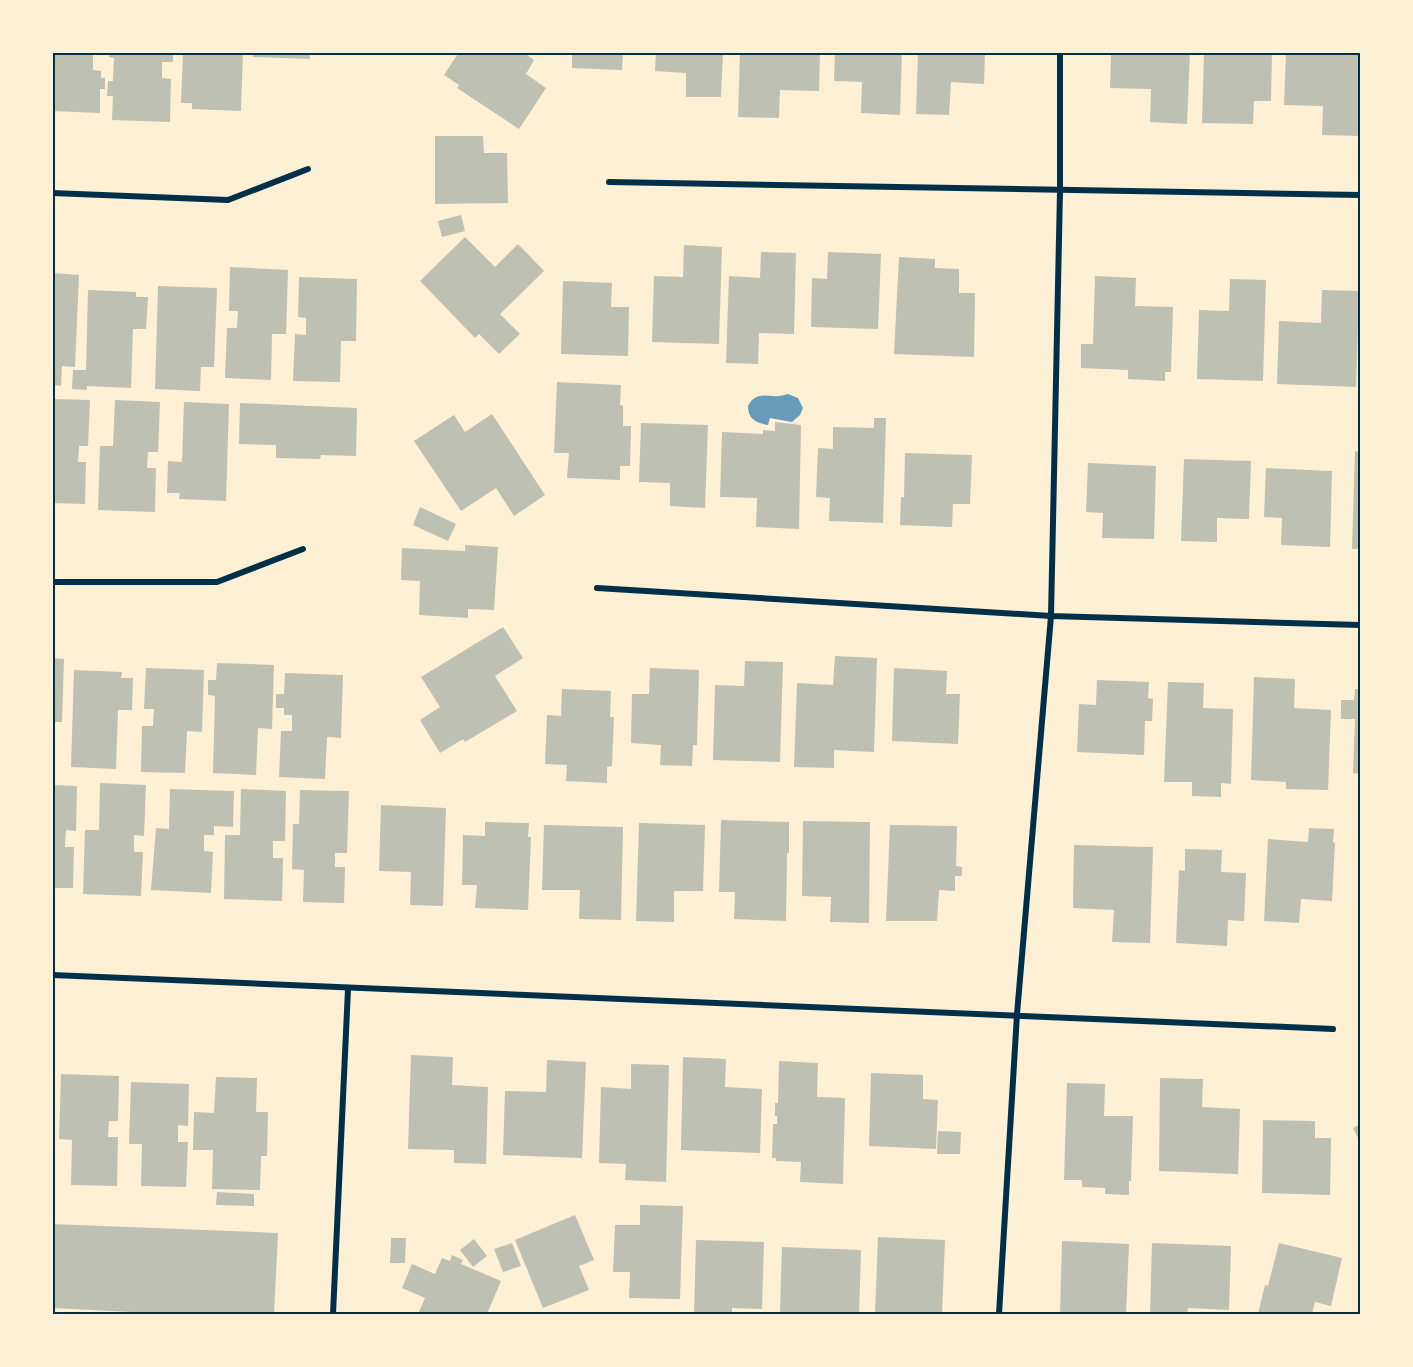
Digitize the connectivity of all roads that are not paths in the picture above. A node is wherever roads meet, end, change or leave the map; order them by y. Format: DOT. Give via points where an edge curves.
graph roads {
  1 [pos="1060,52"];
  2 [pos="308,169"];
  3 [pos="609,182"];
  4 [pos="1060,191"];
  5 [pos="52,193"];
  6 [pos="1360,195"];
  7 [pos="303,549"];
  8 [pos="52,582"];
  9 [pos="597,588"];
  10 [pos="1051,616"];
  11 [pos="1360,625"];
  12 [pos="52,975"];
  13 [pos="348,989"];
  14 [pos="1017,1014"];
  15 [pos="1333,1029"];
  16 [pos="333,1314"];
  17 [pos="999,1314"];
  1 -- 4 [label="street"];
  2 -- 5 [label="street" via="228,200"];
  3 -- 4 [label="street"];
  4 -- 6 [label="street"];
  4 -- 10 [label="street"];
  7 -- 8 [label="street" via="218,582"];
  9 -- 10 [label="street"];
  10 -- 11 [label="street"];
  10 -- 14 [label="street"];
  12 -- 13 [label="street"];
  13 -- 14 [label="street"];
  13 -- 16 [label="street"];
  14 -- 15 [label="street"];
  14 -- 17 [label="street"];
}
